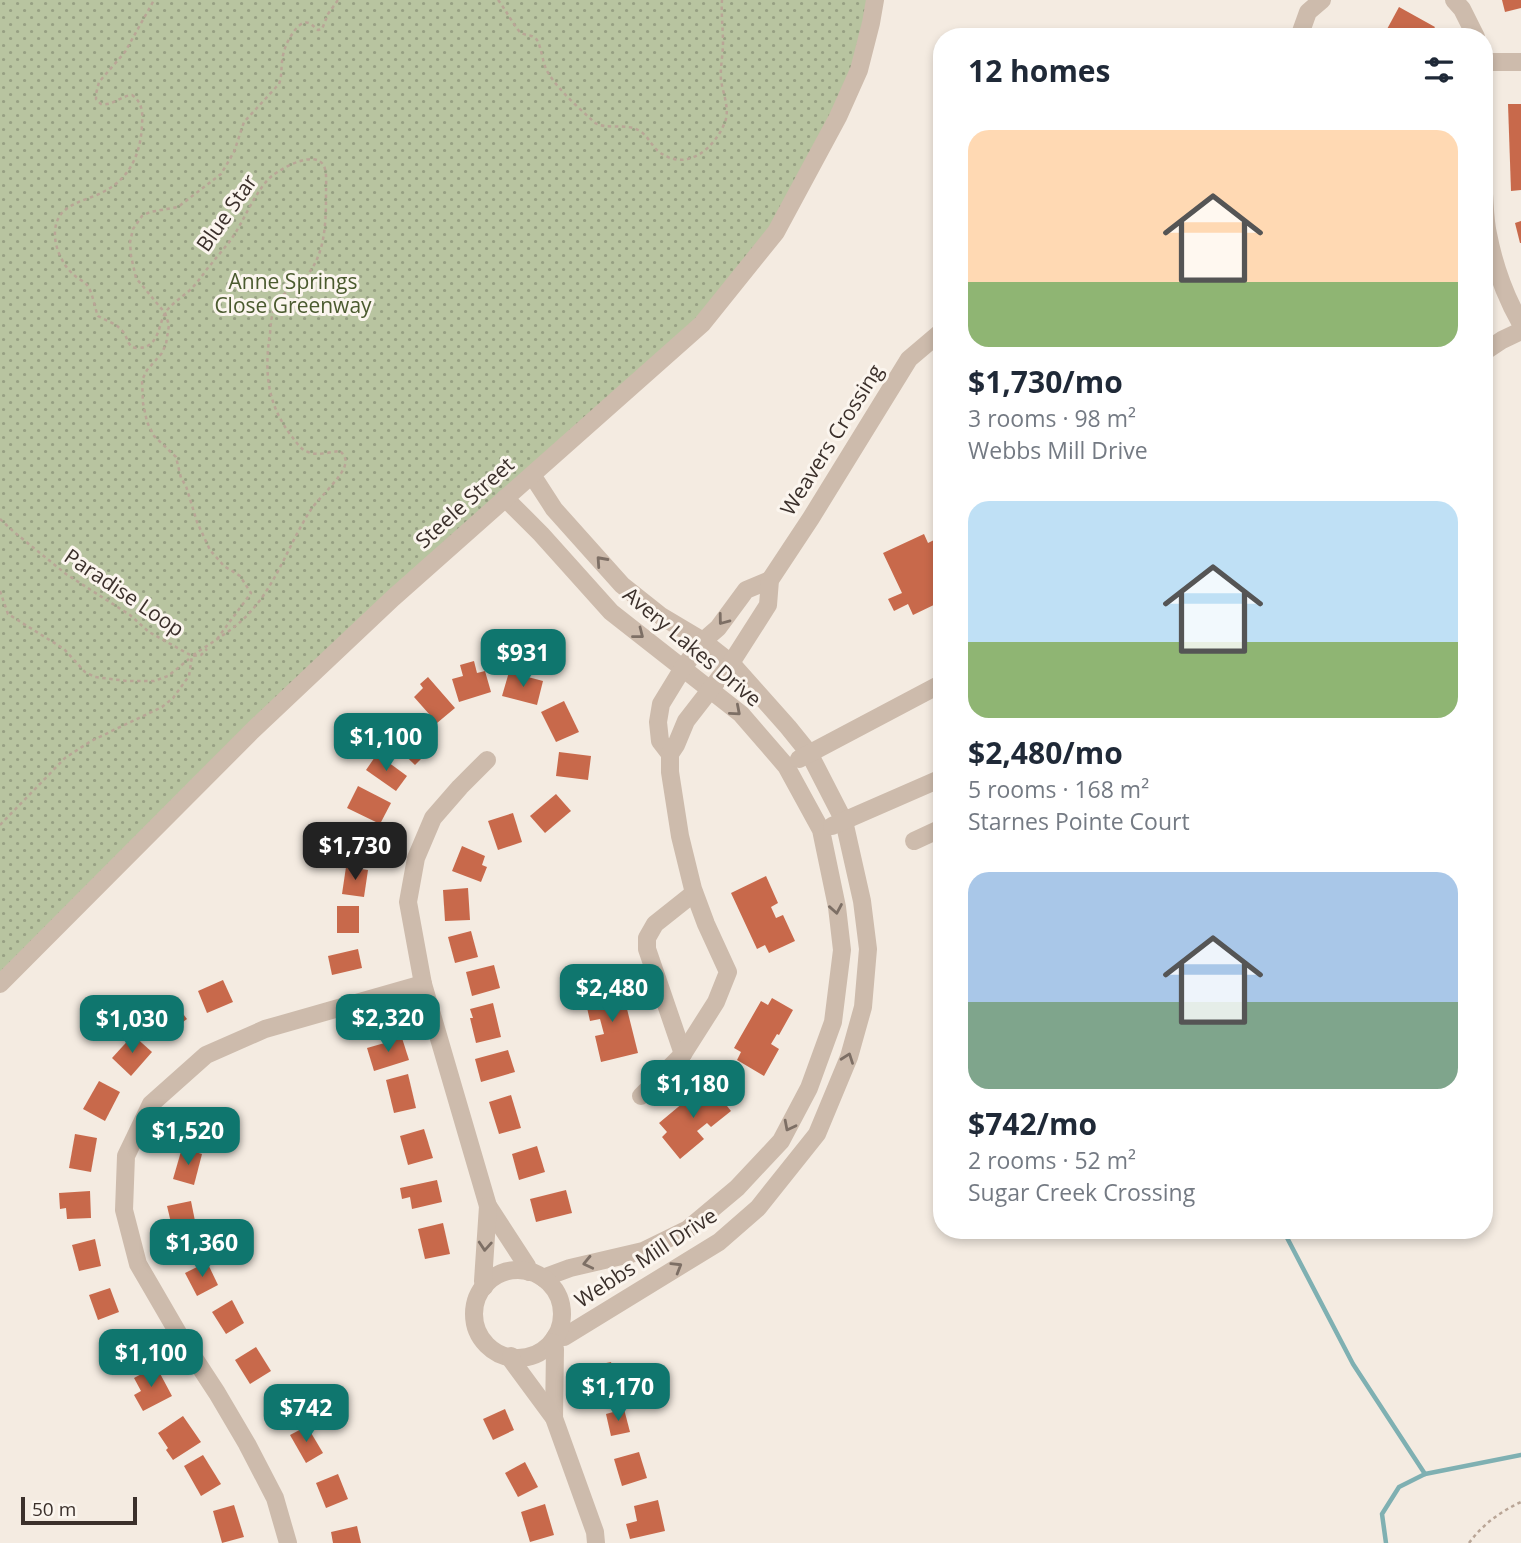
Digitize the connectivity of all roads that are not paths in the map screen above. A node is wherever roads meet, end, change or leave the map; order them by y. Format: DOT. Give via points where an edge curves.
graph roads {
  1 [pos="875,0"];
  2 [pos="1322,0"];
  3 [pos="1454,0"];
  4 [pos="1302,28"];
  5 [pos="1472,28"];
  6 [pos="1493,62"];
  7 [pos="1521,62"];
  8 [pos="1493,254"];
  9 [pos="1521,324"];
  10 [pos="1521,331"];
  11 [pos="933,339"];
  12 [pos="1493,346"];
  13 [pos="532,474"];
  14 [pos="505,498"];
  15 [pos="770,580"];
  16 [pos="703,641"];
  17 [pos="731,663"];
  18 [pos="683,668"];
  19 [pos="933,688"];
  20 [pos="709,689"];
  21 [pos="809,753"];
  22 [pos="670,754"];
  23 [pos="487,760"];
  24 [pos="786,766"];
  25 [pos="933,782"];
  26 [pos="844,821"];
  27 [pos="821,830"];
  28 [pos="933,832"];
  29 [pos="914,841"];
  30 [pos="694,893"];
  31 [pos="0,984"];
  32 [pos="423,984"];
  33 [pos="833,1022"];
  34 [pos="858,1026"];
  35 [pos="683,1054"];
  36 [pos="641,1096"];
  37 [pos="488,1206"];
  38 [pos="536,1275"];
  39 [pos="484,1287"];
  40 [pos="553,1339"];
  41 [pos="511,1356"];
  42 [pos="554,1418"];
  43 [pos="288,1543"];
  44 [pos="596,1543"];
  1 -- 13 [label="street, Steele Street" via="859,70 776,232 702,324"];
  2 -- 4 [label="street" via="1308,12"];
  3 -- 5 [label="street"];
  6 -- 7 [label="street"];
  8 -- 9 [label="street"];
  10 -- 12 [label="street"];
  11 -- 15 [label="street, Weavers Crossing" via="909,359"];
  13 -- 14 [label="street, Steele Street"];
  16 -- 13 [label="street, Avery Lakes Drive, one-way" via="622,585 554,509"];
  14 -- 18 [label="street, Avery Lakes Drive, one-way" via="611,612"];
  14 -- 31 [label="street, Steele Street" via="252,731"];
  15 -- 16 [label="street, Weavers Crossing, one-way" via="746,590"];
  15 -- 17 [label="street, Weavers Crossing" via="768,605"];
  16 -- 17 [label="street, Avery Lakes Drive"];
  16 -- 18 [label="street, Weavers Crossing"];
  17 -- 20 [label="street, Weavers Crossing"];
  17 -- 21 [label="street, Avery Lakes Drive"];
  18 -- 20 [label="street, Avery Lakes Drive"];
  18 -- 22 [label="street, Weavers Crossing" via="661,704 658,722 660,741"];
  19 -- 21 [label="street"];
  20 -- 22 [label="street, Weavers Crossing"];
  20 -- 24 [label="street, Avery Lakes Drive, one-way" via="741,714"];
  21 -- 24 [label="street"];
  21 -- 26 [label="street, Avery Lakes Drive"];
  22 -- 30 [label="street" via="680,836"];
  23 -- 32 [label="street" via="433,818 416,858 408,902"];
  24 -- 27 [label="street, Avery Lakes Drive"];
  25 -- 26 [label="street"];
  26 -- 27 [label="street"];
  26 -- 34 [label="street, Webbs Mill Drive" via="868,949"];
  27 -- 33 [label="street, Avery Lakes Drive, one-way" via="842,950"];
  28 -- 29 [label="street"];
  30 -- 35 [label="street" via="728,972 716,1002"];
  30 -- 35 [label="street" via="655,924 647,938"];
  32 -- 37 [label="street"];
  32 -- 43 [label="street" via="265,1029 206,1055 150,1104 126,1156 124,1210 138,1264 247,1444 275,1498"];
  33 -- 34 [label="street"];
  33 -- 38 [label="street, Avery Lakes Drive, one-way" via="809,1088 781,1141 737,1188 688,1229 643,1251"];
  40 -- 34 [label="street, Webbs Mill Drive, one-way" via="564,1337 719,1242 758,1208 817,1134"];
  35 -- 36 [label="street"];
  37 -- 38 [label="street"];
  37 -- 39 [label="street, one-way"];
  38 -- 39 [label="street" via="507,1272"];
  38 -- 40 [label="street" via="555,1290 561,1302 562,1317"];
  39 -- 41 [label="street" via="474,1312 476,1326 494,1350"];
  40 -- 41 [label="street" via="537,1353"];
  40 -- 42 [label="street"];
  41 -- 42 [label="street"];
  42 -- 44 [label="street"];
}
